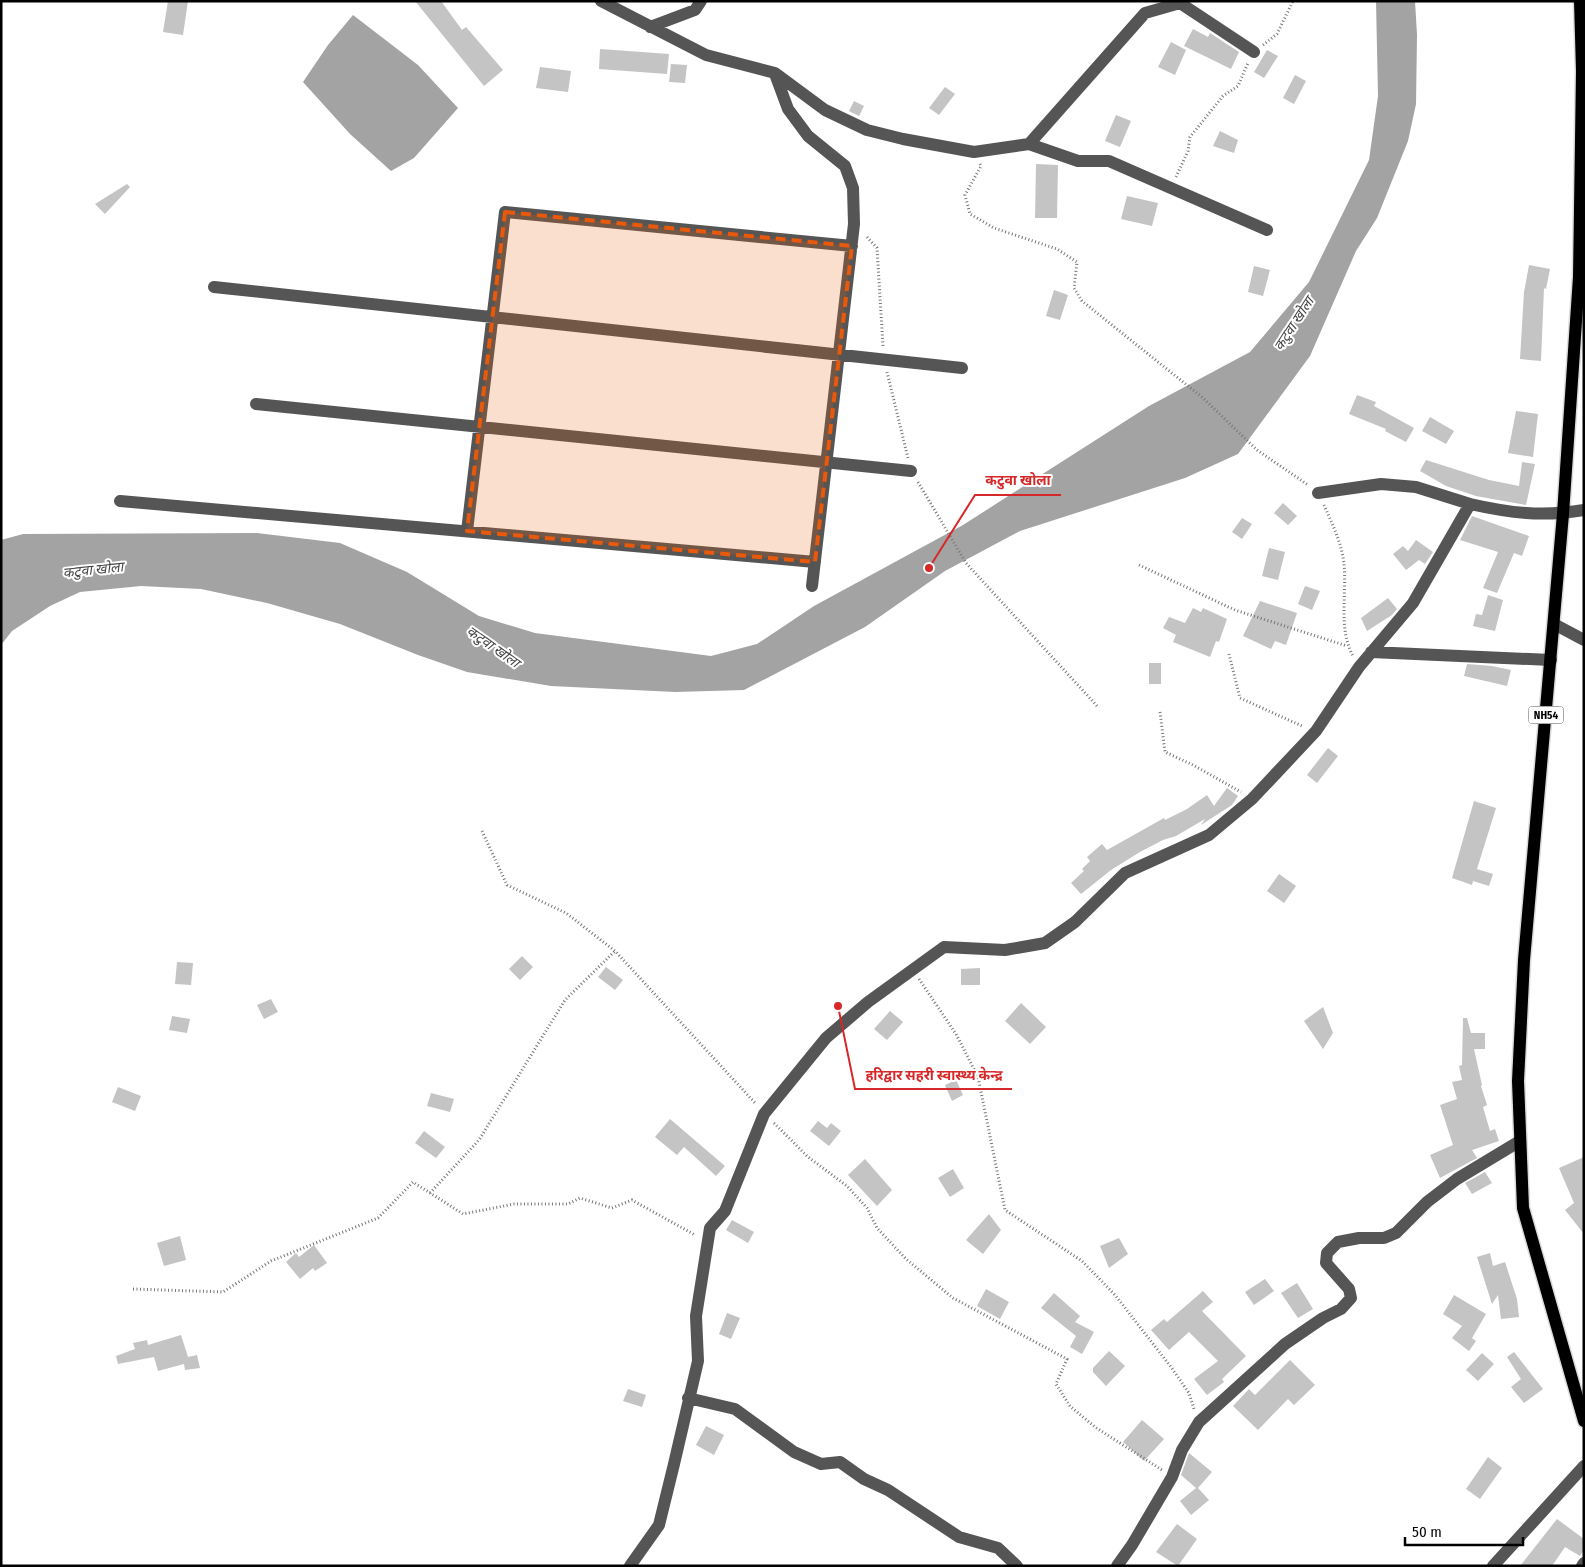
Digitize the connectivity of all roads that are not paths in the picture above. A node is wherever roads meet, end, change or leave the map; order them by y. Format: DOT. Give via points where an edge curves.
graph roads {
  1 [pos="601,1"];
  2 [pos="701,1"];
  3 [pos="1580,1"];
  4 [pos="650,27"];
  5 [pos="1254,52"];
  6 [pos="1583,71"];
  7 [pos="775,73"];
  8 [pos="1029,144"];
  9 [pos="1266,230"];
  10 [pos="852,246"];
  11 [pos="1582,262"];
  12 [pos="214,287"];
  13 [pos="492,317"];
  14 [pos="839,354"];
  15 [pos="962,368"];
  16 [pos="256,404"];
  17 [pos="479,426"];
  18 [pos="826,461"];
  19 [pos="911,471"];
  20 [pos="1318,493"];
  21 [pos="120,501"];
  22 [pos="1470,504"];
  23 [pos="1584,510"];
  24 [pos="1563,514"];
  25 [pos="467,532"];
  26 [pos="814,562"];
  27 [pos="812,586"];
  28 [pos="1554,624"];
  29 [pos="1584,640"];
  30 [pos="1371,652"];
  31 [pos="1551,660"];
  32 [pos="1520,1141"];
  33 [pos="688,1398"];
  34 [pos="1584,1421"];
  35 [pos="1584,1466"];
  36 [pos="630,1566"];
  37 [pos="1017,1566"];
  38 [pos="1117,1566"];
  39 [pos="1494,1566"];
  1 -- 4 [label="street"];
  2 -- 4 [label="street" via="695,10"];
  3 -- 6 [label="main road, NH54"];
  4 -- 7 [label="street" via="706,55"];
  5 -- 8 [label="street" via="1180,3 1145,13"];
  6 -- 11 [label="main road, NH54"];
  7 -- 8 [label="street" via="825,110 867,130 974,152"];
  7 -- 10 [label="street" via="788,109 808,136 845,166 853,188"];
  8 -- 9 [label="street" via="1078,161 1109,161"];
  10 -- 13 [label="street" via="505,212"];
  10 -- 14 [label="street"];
  11 -- 24 [label="main road, NH54"];
  12 -- 13 [label="street"];
  13 -- 14 [label="street"];
  13 -- 17 [label="street"];
  14 -- 15 [label="street"];
  14 -- 18 [label="street"];
  16 -- 17 [label="street"];
  17 -- 18 [label="street"];
  17 -- 25 [label="street"];
  18 -- 19 [label="street"];
  18 -- 26 [label="street"];
  20 -- 22 [label="street" via="1381,484 1416,487"];
  21 -- 25 [label="street"];
  22 -- 24 [label="street" via="1512,513"];
  22 -- 30 [label="street" via="1413,602"];
  23 -- 24 [label="street"];
  24 -- 28 [label="main road, NH54"];
  25 -- 26 [label="street"];
  26 -- 27 [label="street"];
  28 -- 29 [label="street"];
  28 -- 31 [label="main road, NH54"];
  30 -- 31 [label="street"];
  30 -- 33 [label="street" via="1316,731 1252,798 1209,835 1125,872 1075,922 1045,943 1005,950 944,947 868,1002 826,1038 764,1114 724,1211 710,1228 696,1316 698,1362"];
  31 -- 32 [label="main road, NH54" via="1524,960 1518,1080"];
  32 -- 34 [label="main road, NH54" via="1523,1208"];
  32 -- 38 [label="street" via="1457,1179 1427,1202 1396,1233 1384,1238 1338,1242 1327,1253 1326,1263 1349,1289 1351,1298 1341,1309 1285,1344 1199,1422 1182,1450 1172,1477"];
  33 -- 36 [label="street" via="659,1525"];
  33 -- 37 [label="street" via="734,1408 794,1452 821,1464 840,1462 959,1537 998,1548"];
  35 -- 39 [label="street"];
}
